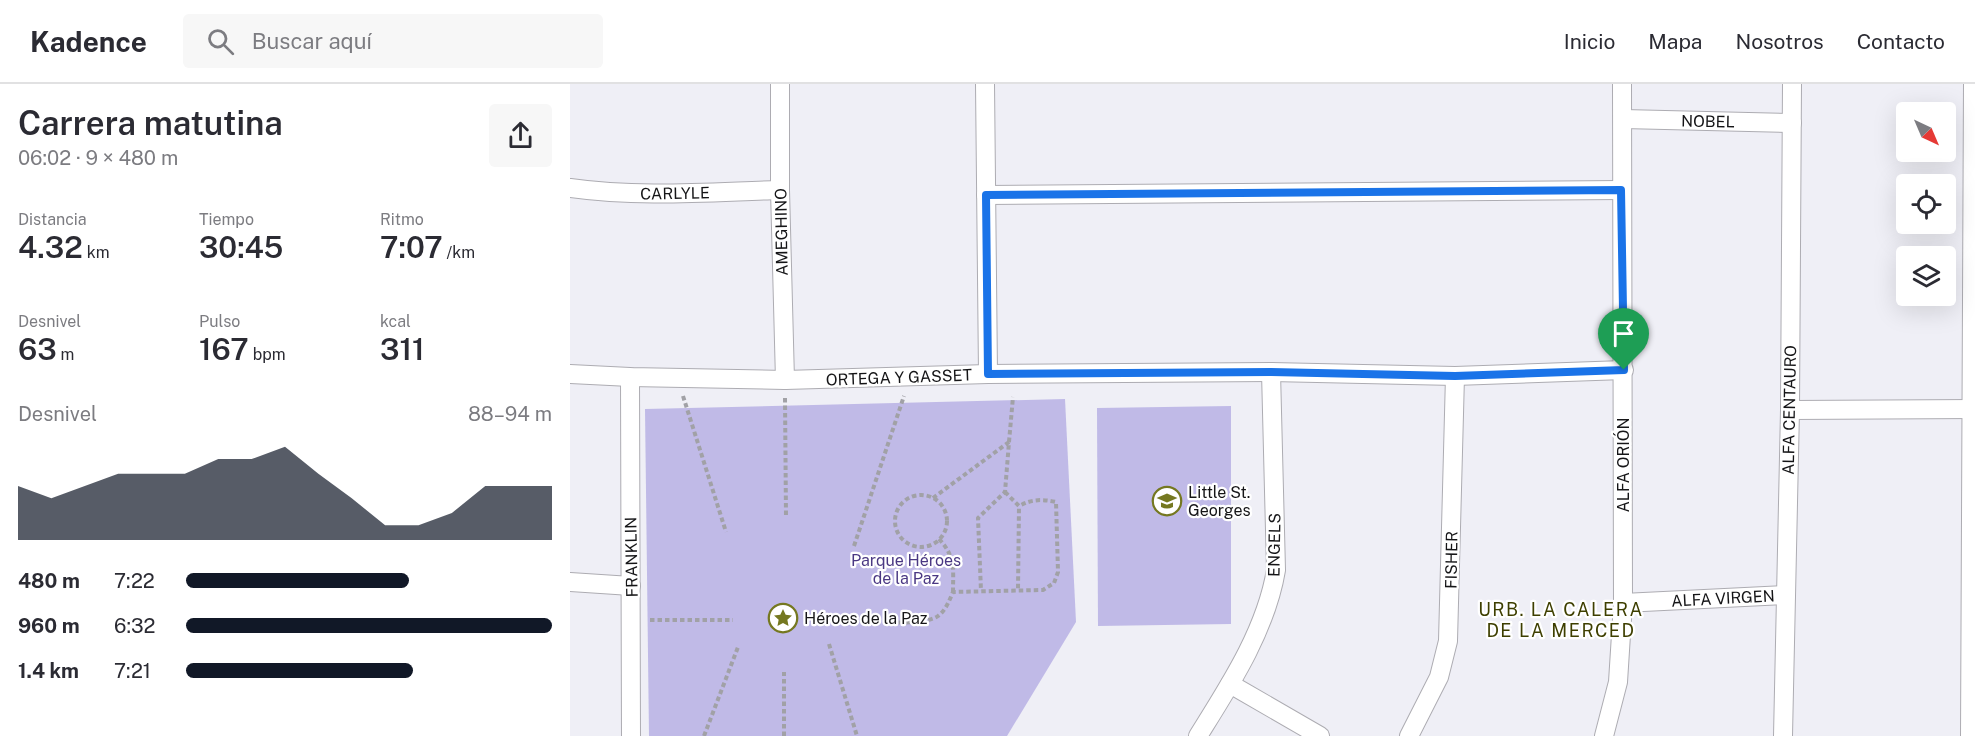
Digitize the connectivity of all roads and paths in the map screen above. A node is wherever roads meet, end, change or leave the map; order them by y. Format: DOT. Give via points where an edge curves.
graph roads {
  1 [pos="780,84"];
  2 [pos="985,84"];
  3 [pos="1622,84"];
  4 [pos="1792,84"];
  5 [pos="1973,84"];
  6 [pos="1623,119"];
  7 [pos="1792,123"];
  8 [pos="570,188"];
  9 [pos="780,190"];
  10 [pos="1621,190"];
  11 [pos="986,195"];
  12 [pos="1624,370"];
  13 [pos="1271,372"];
  14 [pos="570,374"];
  15 [pos="988,374"];
  16 [pos="910,376"];
  17 [pos="1455,376"];
  18 [pos="630,377"];
  19 [pos="678,379"];
  20 [pos="785,380"];
  21 [pos="1013,397"];
  22 [pos="1973,409"];
  23 [pos="1790,410"];
  24 [pos="1009,442"];
  25 [pos="1005,492"];
  26 [pos="933,498"];
  27 [pos="1019,506"];
  28 [pos="786,517"];
  29 [pos="726,532"];
  30 [pos="939,539"];
  31 [pos="854,546"];
  32 [pos="570,582"];
  33 [pos="631,586"];
  34 [pos="1018,590"];
  35 [pos="981,591"];
  36 [pos="953,592"];
  37 [pos="1786,595"];
  38 [pos="1623,603"];
  39 [pos="831,619"];
  40 [pos="631,620"];
  41 [pos="733,620"];
  42 [pos="829,644"];
  43 [pos="738,647"];
  44 [pos="784,672"];
  45 [pos="1230,684"];
  46 [pos="631,736"];
  47 [pos="705,736"];
  48 [pos="784,736"];
  49 [pos="857,736"];
  50 [pos="1198,736"];
  51 [pos="1320,736"];
  52 [pos="1408,736"];
  53 [pos="1604,736"];
  54 [pos="1783,736"];
  55 [pos="1970,736"];
  1 -- 9 [label="street, AMEGHINO"];
  2 -- 11 [label="street"];
  3 -- 6 [label="street, ALFA ORIÓN"];
  4 -- 7 [label="street, ALFA CENTAURO"];
  5 -- 22 [label="street"];
  6 -- 7 [label="street, NOBEL"];
  6 -- 10 [label="street, ALFA ORIÓN"];
  7 -- 23 [label="street, ALFA CENTAURO"];
  8 -- 9 [label="street, CARLYLE" via="639,194"];
  9 -- 20 [label="street, AMEGHINO"];
  10 -- 11 [label="street"];
  10 -- 12 [label="street, ALFA ORIÓN"];
  11 -- 15 [label="street"];
  12 -- 17 [label="street, ORTEGA Y GASSET"];
  12 -- 38 [label="street, ALFA ORIÓN"];
  13 -- 15 [label="street, ORTEGA Y GASSET"];
  13 -- 17 [label="street, ORTEGA Y GASSET"];
  13 -- 45 [label="street, ENGELS" via="1276,570 1272,594"];
  14 -- 18 [label="street, ORTEGA Y GASSET"];
  15 -- 16 [label="street, ORTEGA Y GASSET"];
  16 -- 20 [label="street, ORTEGA Y GASSET"];
  16 -- 31 [label="path"];
  17 -- 52 [label="street, FISHER" via="1448,641 1439,677"];
  18 -- 19 [label="street, ORTEGA Y GASSET"];
  18 -- 33 [label="street, FRANKLIN"];
  19 -- 20 [label="street, ORTEGA Y GASSET"];
  19 -- 29 [label="path"];
  20 -- 28 [label="path"];
  21 -- 24 [label="path"];
  22 -- 23 [label="street"];
  22 -- 55 [label="street"];
  23 -- 37 [label="street, ALFA CENTAURO"];
  24 -- 25 [label="path"];
  24 -- 26 [label="path"];
  25 -- 27 [label="path"];
  25 -- 35 [label="path" via="978,518"];
  26 -- 30 [label="path" via="946,514 947,523"];
  26 -- 30 [label="path" via="920,495 903,502 895,524 902,539 916,547"];
  27 -- 34 [label="path"];
  27 -- 34 [label="path" via="1030,500 1056,502 1058,572 1054,583 1042,590"];
  30 -- 36 [label="path" via="953,560"];
  32 -- 33 [label="street"];
  33 -- 40 [label="street, FRANKLIN"];
  34 -- 35 [label="path"];
  35 -- 36 [label="path"];
  36 -- 39 [label="path" via="945,609 928,621"];
  37 -- 38 [label="street, ALFA VIRGEN"];
  37 -- 54 [label="street, ALFA CENTAURO"];
  38 -- 53 [label="street, ALFA ORIÓN" via="1618,682"];
  40 -- 41 [label="path"];
  40 -- 46 [label="street, FRANKLIN"];
  42 -- 49 [label="path"];
  43 -- 47 [label="path"];
  44 -- 48 [label="path"];
  45 -- 50 [label="street, ENGELS"];
  45 -- 51 [label="street"];
}
